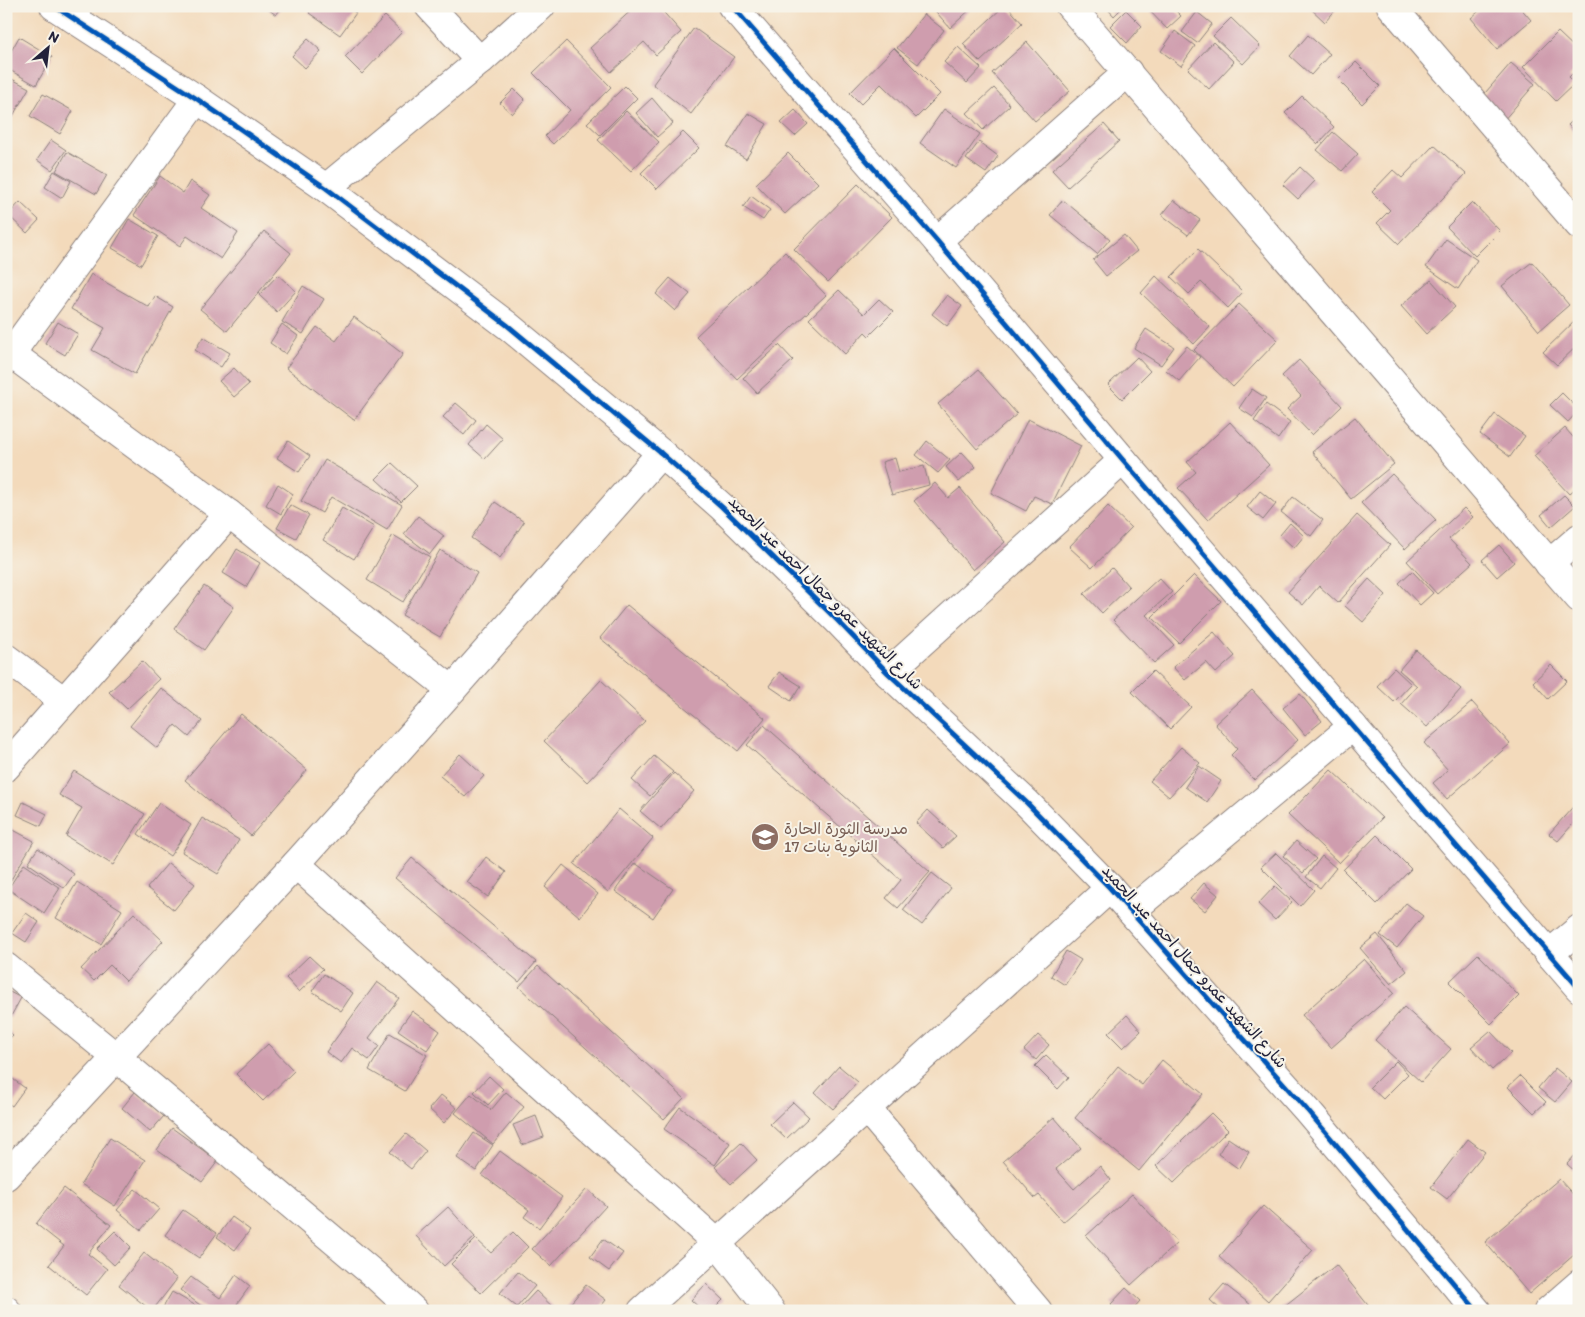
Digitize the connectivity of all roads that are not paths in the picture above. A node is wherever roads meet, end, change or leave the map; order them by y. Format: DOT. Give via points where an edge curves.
graph roads {
  1 [pos="54,6"];
  2 [pos="429,6"];
  3 [pos="541,6"];
  4 [pos="732,6"];
  5 [pos="1070,6"];
  6 [pos="1391,6"];
  7 [pos="480,60"];
  8 [pos="1128,72"];
  9 [pos="197,100"];
  10 [pos="326,188"];
  11 [pos="1579,225"];
  12 [pos="937,241"];
  13 [pos="8,355"];
  14 [pos="661,453"];
  15 [pos="1123,460"];
  16 [pos="228,514"];
  17 [pos="1579,538"];
  18 [pos="1549,564"];
  19 [pos="1579,598"];
  20 [pos="6,658"];
  21 [pos="888,673"];
  22 [pos="452,690"];
  23 [pos="64,701"];
  24 [pos="1353,726"];
  25 [pos="6,767"];
  26 [pos="296,864"];
  27 [pos="1110,888"];
  28 [pos="1131,912"];
  29 [pos="1579,928"];
  30 [pos="1549,954"];
  31 [pos="6,967"];
  32 [pos="1579,988"];
  33 [pos="116,1057"];
  34 [pos="867,1108"];
  35 [pos="6,1176"];
  36 [pos="717,1244"];
  37 [pos="1579,1284"];
  38 [pos="414,1311"];
  39 [pos="642,1311"];
  40 [pos="772,1311"];
  41 [pos="1038,1311"];
  42 [pos="1477,1311"];
  43 [pos="1548,1311"];
  1 -- 9 [label="street, شارع الشهيد عمرو جمال احمد عبد الحميد"];
  2 -- 7 [label="street"];
  3 -- 7 [label="street"];
  4 -- 12 [label="street"];
  5 -- 8 [label="street"];
  6 -- 11 [label="street"];
  7 -- 10 [label="street"];
  8 -- 12 [label="street"];
  8 -- 18 [label="street"];
  9 -- 10 [label="street, شارع الشهيد عمرو جمال احمد عبد الحميد"];
  9 -- 13 [label="street"];
  10 -- 14 [label="street, شارع الشهيد عمرو جمال احمد عبد الحميد" via="507,325"];
  12 -- 15 [label="street"];
  13 -- 16 [label="street"];
  14 -- 21 [label="street, شارع الشهيد عمرو جمال احمد عبد الحميد" via="722,507"];
  14 -- 22 [label="street"];
  15 -- 21 [label="street"];
  15 -- 24 [label="street"];
  16 -- 22 [label="street"];
  16 -- 23 [label="street"];
  17 -- 18 [label="street"];
  18 -- 19 [label="street"];
  20 -- 23 [label="street"];
  21 -- 27 [label="street, شارع الشهيد عمرو جمال احمد عبد الحميد" via="1027,803"];
  22 -- 26 [label="street"];
  23 -- 25 [label="street"];
  24 -- 28 [label="street"];
  24 -- 30 [label="street"];
  26 -- 33 [label="street"];
  26 -- 36 [label="street"];
  27 -- 28 [label="street, شارع الشهيد عمرو جمال احمد عبد الحميد"];
  27 -- 34 [label="street"];
  28 -- 42 [label="street, شارع الشهيد عمرو جمال احمد عبد الحميد" via="1307,1110"];
  29 -- 30 [label="street"];
  30 -- 32 [label="street"];
  31 -- 33 [label="street"];
  33 -- 35 [label="street"];
  33 -- 38 [label="street"];
  34 -- 36 [label="street"];
  34 -- 41 [label="street"];
  36 -- 39 [label="street"];
  36 -- 40 [label="street"];
  37 -- 43 [label="street"];
}
